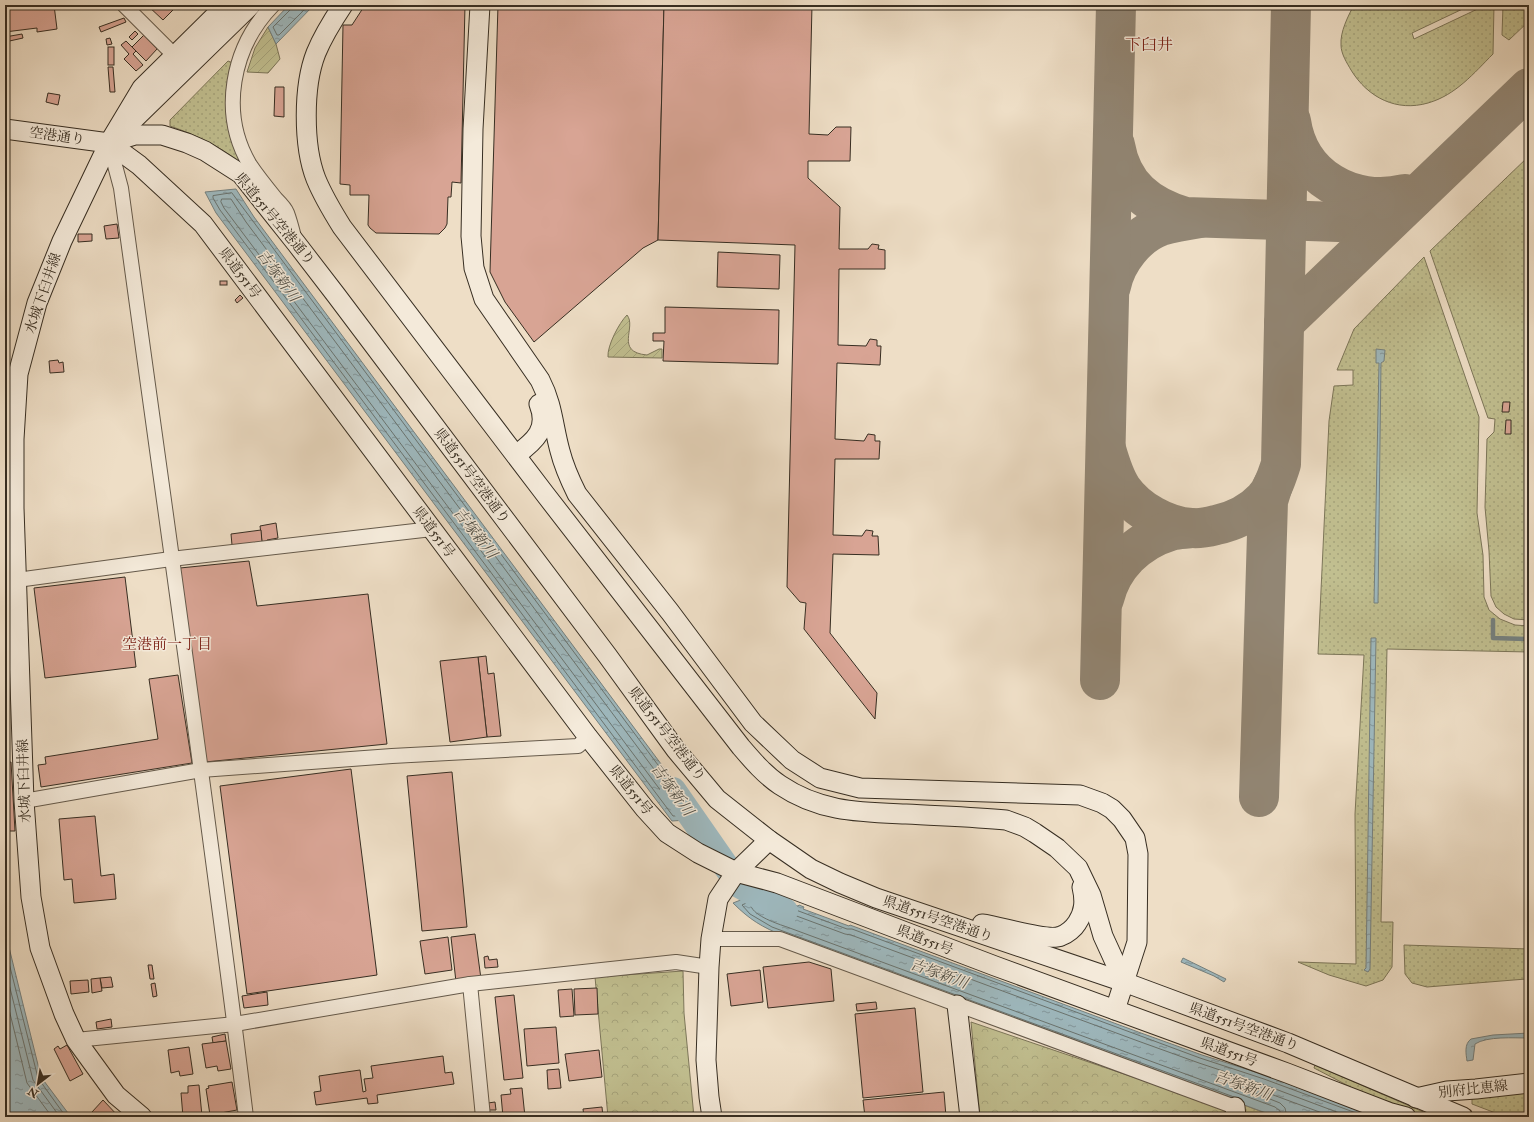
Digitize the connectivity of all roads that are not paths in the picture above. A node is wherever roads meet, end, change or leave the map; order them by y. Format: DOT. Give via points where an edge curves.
graph roads {
  1 [pos="124,5"];
  2 [pos="226,5"];
  3 [pos="251,5"];
  4 [pos="273,5"];
  5 [pos="343,5"];
  6 [pos="480,5"];
  7 [pos="175,56"];
  8 [pos="5,129"];
  9 [pos="109,143"];
  10 [pos="296,243"];
  11 [pos="521,354"];
  12 [pos="516,455"];
  13 [pos="432,530"];
  14 [pos="171,560"];
  15 [pos="17,580"];
  16 [pos="588,737"];
  17 [pos="201,770"];
  18 [pos="24,801"];
  19 [pos="769,840"];
  20 [pos="1078,868"];
  21 [pos="736,872"];
  22 [pos="939,920"];
  23 [pos="711,939"];
  24 [pos="708,967"];
  25 [pos="1124,982"];
  26 [pos="470,984"];
  27 [pos="957,1006"];
  28 [pos="1115,1010"];
  29 [pos="235,1024"];
  30 [pos="76,1040"];
  31 [pos="1529,1083"];
  32 [pos="1416,1098"];
  33 [pos="1235,1112"];
  34 [pos="1399,1115"];
  35 [pos="142,1117"];
  36 [pos="246,1117"];
  37 [pos="483,1117"];
  38 [pos="712,1117"];
  39 [pos="970,1117"];
  40 [pos="1463,1117"];
  1 -- 7 [label="street"];
  2 -- 7 [label="main road, 水城下臼井線"];
  3 -- 9 [label="main road, 水城下臼井線"];
  4 -- 10 [label="street" via="251,34 239,60 232,101 243,150 260,180 287,212"];
  5 -- 12 [label="main road" via="326,32 310,76 306,110 310,156 315,177 342,227"];
  6 -- 11 [label="main road" via="473,136 471,236 474,268 484,299"];
  7 -- 9 [label="main road, 水城下臼井線" via="142,88"];
  8 -- 9 [label="main road, 空港通り"];
  9 -- 10 [label="main road, 県道551号空港通り" via="135,135 162,135 188,142 206,151 241,174"];
  9 -- 13 [label="main road, 県道551号" via="139,165 203,224"];
  9 -- 14 [label="street" via="121,188"];
  9 -- 15 [label="main road, 水城下臼井線" via="62,241 37,303 18,374 14,439"];
  10 -- 19 [label="main road, 県道551号空港通り" via="603,649 676,750 717,799"];
  11 -- 12 [label="main road" via="542,410 542,424 541,431 530,445"];
  11 -- 25 [label="main road" via="547,394 560,453 577,494 753,723 792,760 820,778 860,788 1080,795 1102,803 1122,819 1135,838 1138,854 1137,942"];
  12 -- 20 [label="main road" via="740,747 759,768 780,785 807,800 856,812 1006,820 1035,833 1057,848"];
  13 -- 14 [label="street"];
  13 -- 16 [label="main road, 県道551号"];
  14 -- 15 [label="street"];
  14 -- 17 [label="street"];
  15 -- 18 [label="main road, 水城下臼井線"];
  16 -- 17 [label="street" via="578,746"];
  16 -- 21 [label="main road, 県道551号" via="667,833 698,853"];
  17 -- 18 [label="street"];
  17 -- 29 [label="street"];
  18 -- 30 [label="main road, 水城下臼井線" via="31,897 40,948"];
  19 -- 21 [label="main road"];
  19 -- 22 [label="main road, 県道551号空港通り" via="811,868 840,883"];
  20 -- 22 [label="main road" via="1084,899 1082,915 1074,928 1060,937"];
  20 -- 25 [label="main road" via="1091,895 1103,936"];
  21 -- 23 [label="main road" via="718,899"];
  21 -- 28 [label="main road, 県道551号" via="777,883"];
  22 -- 25 [label="main road, 県道551号空港通り"];
  23 -- 24 [label="main road"];
  23 -- 27 [label="street" via="780,939"];
  24 -- 26 [label="street" via="676,962"];
  24 -- 38 [label="main road" via="706,1060"];
  25 -- 28 [label="main road"];
  25 -- 32 [label="main road, 県道551号空港通り" via="1288,1043"];
  26 -- 29 [label="street"];
  26 -- 37 [label="street"];
  27 -- 33 [label="street"];
  27 -- 39 [label="main road"];
  28 -- 34 [label="main road, 県道551号"];
  29 -- 30 [label="street"];
  29 -- 36 [label="street"];
  30 -- 35 [label="main road, 水城下臼井線" via="116,1095"];
  31 -- 32 [label="main road, 別府比恵線" via="1447,1091"];
  32 -- 40 [label="main road"];
}
